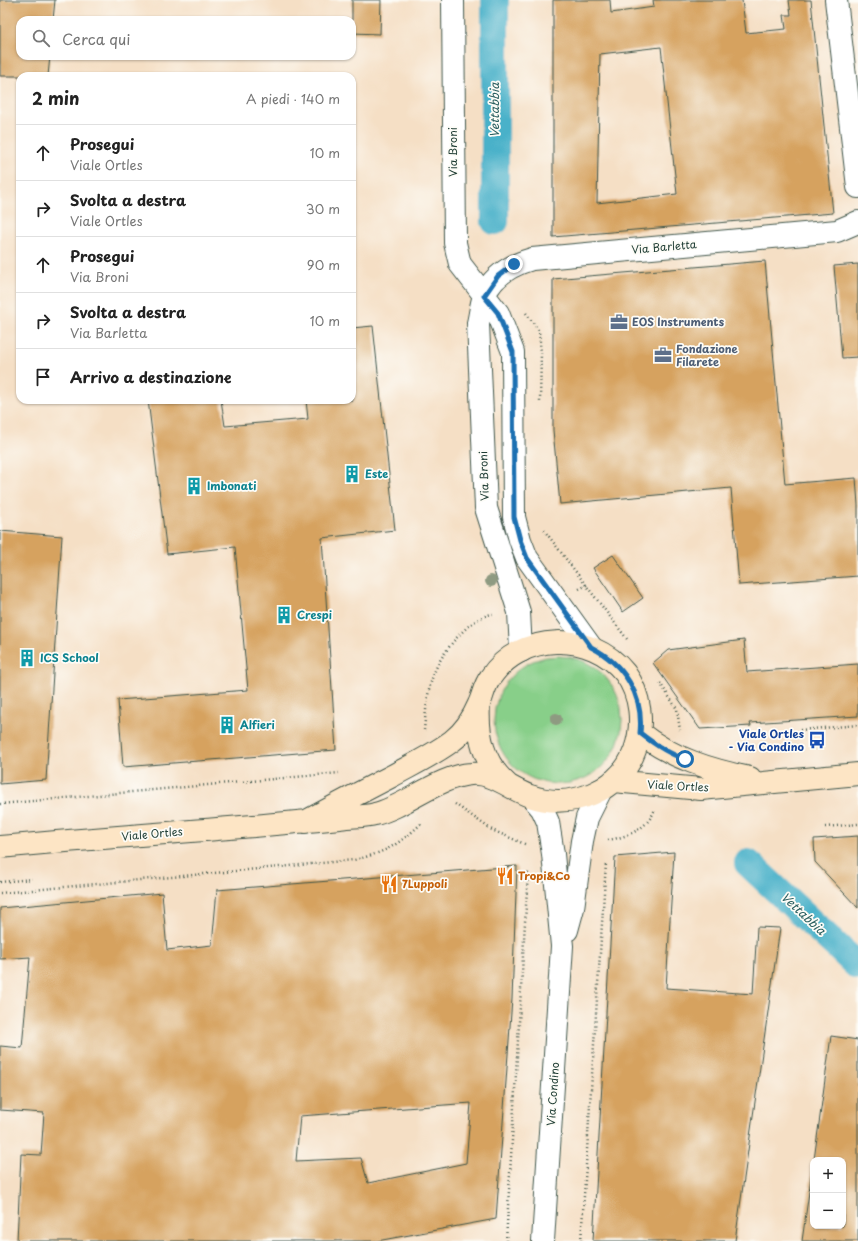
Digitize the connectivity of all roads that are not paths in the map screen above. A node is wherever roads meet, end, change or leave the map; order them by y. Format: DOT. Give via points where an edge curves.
graph roads {
  1 [pos="453,0"];
  2 [pos="836,0"];
  3 [pos="858,188"];
  4 [pos="858,222"];
  5 [pos="484,296"];
  6 [pos="591,647"];
  7 [pos="521,651"];
  8 [pos="479,704"];
  9 [pos="640,733"];
  10 [pos="858,774"];
  11 [pos="766,782"];
  12 [pos="607,785"];
  13 [pos="509,786"];
  14 [pos="532,797"];
  15 [pos="304,822"];
  16 [pos="0,847"];
  17 [pos="562,946"];
  18 [pos="543,1241"];
  1 -- 5 [label="street, Via Broni" via="455,243 460,264"];
  2 -- 3 [label="street"];
  4 -- 5 [label="street, Via Barletta" via="837,230 532,259 514,264 507,269"];
  5 -- 6 [label="street, Via Broni" via="498,313 513,352 514,517 520,540 527,558"];
  5 -- 7 [label="street, Via Broni" via="478,323 486,508 519,612"];
  6 -- 7 [label="street, Viale Ortles" via="573,642 555,642"];
  6 -- 9 [label="street, Viale Ortles" via="614,662 631,684 638,703"];
  7 -- 8 [label="street, Viale Ortles" via="510,657 489,678"];
  8 -- 13 [label="street, Viale Ortles" via="479,733 485,755 499,777"];
  8 -- 15 [label="street, Viale Ortles" via="467,726 454,740 422,760"];
  9 -- 11 [label="street, Viale Ortles" via="674,756"];
  9 -- 12 [label="street, Viale Ortles" via="632,757 622,772"];
  10 -- 11 [label="street, Viale Ortles"];
  11 -- 12 [label="street, Viale Ortles" via="701,789"];
  12 -- 14 [label="street, Viale Ortles" via="583,797 567,800"];
  12 -- 17 [label="street, Via Condino" via="587,818 573,908"];
  13 -- 14 [label="street, Viale Ortles"];
  13 -- 15 [label="street, Viale Ortles" via="489,776 471,774 444,782 376,814"];
  14 -- 17 [label="street, Via Condino" via="548,822"];
  15 -- 16 [label="street, Viale Ortles"];
  17 -- 18 [label="street, Via Condino"];
}
